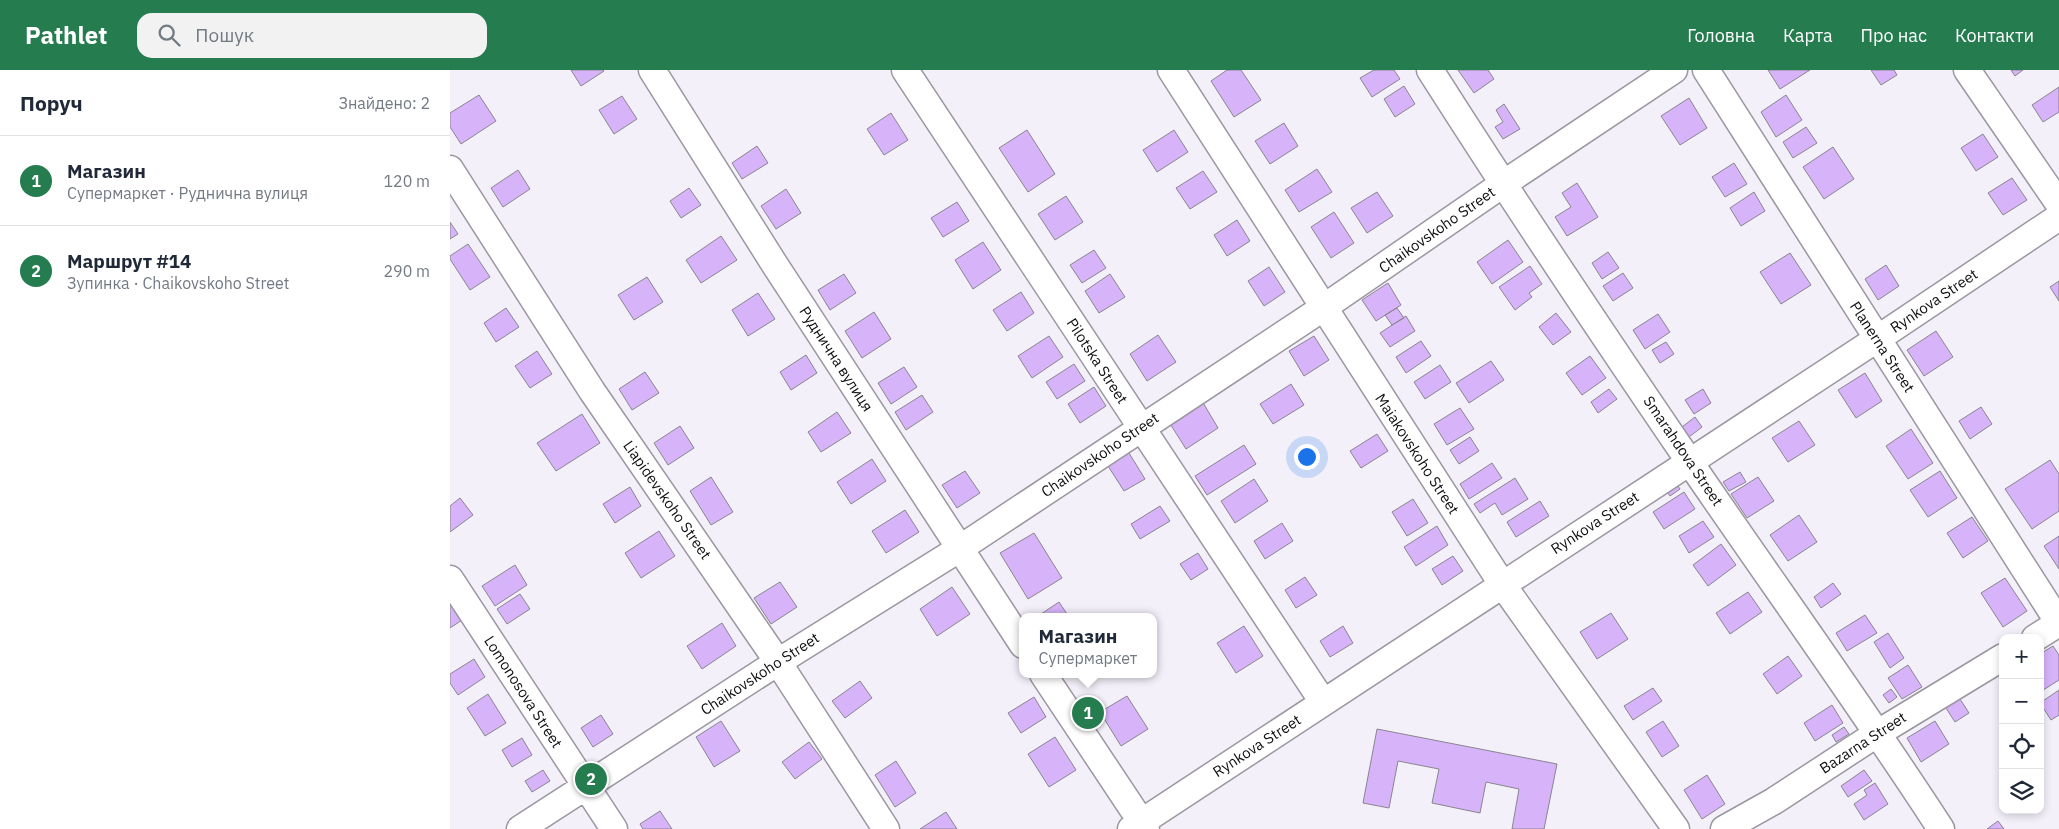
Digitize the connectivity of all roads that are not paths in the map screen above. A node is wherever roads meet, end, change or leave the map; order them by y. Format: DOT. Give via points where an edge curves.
graph roads {
  1 [pos="652,70"];
  2 [pos="905,70"];
  3 [pos="1171,70"];
  4 [pos="1430,70"];
  5 [pos="1674,70"];
  6 [pos="1706,70"];
  7 [pos="1967,70"];
  8 [pos="450,168"];
  9 [pos="1503,184"];
  10 [pos="2059,204"];
  11 [pos="2059,217"];
  12 [pos="1323,308"];
  13 [pos="1877,339"];
  14 [pos="1141,428"];
  15 [pos="1689,461"];
  16 [pos="959,549"];
  17 [pos="450,579"];
  18 [pos="1502,584"];
  19 [pos="2059,623"];
  20 [pos="2041,634"];
  21 [pos="1019,639"];
  22 [pos="1999,659"];
  23 [pos="778,662"];
  24 [pos="1046,678"];
  25 [pos="1323,702"];
  26 [pos="1878,733"];
  27 [pos="585,788"];
  28 [pos="1140,827"];
  29 [pos="520,829"];
  30 [pos="614,829"];
  31 [pos="886,829"];
  32 [pos="1676,829"];
  33 [pos="1724,829"];
  34 [pos="1941,829"];
  1 -- 16 [label="street, Руднична вулиця"];
  2 -- 14 [label="street, Pilotska Street"];
  3 -- 12 [label="street, Maiakovskoho Street"];
  4 -- 9 [label="street, Smarahdova Street"];
  5 -- 9 [label="street, Chaikovskoho Street"];
  6 -- 13 [label="street, Planerna Street"];
  7 -- 10 [label="street"];
  8 -- 23 [label="street, Liapidevskoho Street" via="592,391"];
  9 -- 12 [label="street, Chaikovskoho Street"];
  9 -- 15 [label="street, Smarahdova Street"];
  11 -- 13 [label="street, Rynkova Street"];
  12 -- 14 [label="street, Chaikovskoho Street"];
  12 -- 18 [label="street, Maiakovskoho Street"];
  13 -- 15 [label="street, Rynkova Street"];
  13 -- 19 [label="street, Planerna Street"];
  14 -- 16 [label="street, Chaikovskoho Street"];
  14 -- 25 [label="street, Pilotska Street"];
  15 -- 18 [label="street, Rynkova Street"];
  15 -- 26 [label="street, Smarahdova Street"];
  16 -- 21 [label="street, Руднична вулиця"];
  16 -- 23 [label="street, Chaikovskoho Street"];
  17 -- 27 [label="street, Lomonosova Street"];
  18 -- 25 [label="street, Rynkova Street"];
  18 -- 32 [label="street, Maiakovskoho Street"];
  19 -- 20 [label="street"];
  22 -- 26 [label="street, Bazarna Street"];
  23 -- 27 [label="street, Chaikovskoho Street"];
  23 -- 31 [label="street, Liapidevskoho Street"];
  24 -- 28 [label="street"];
  25 -- 28 [label="street, Rynkova Street"];
  26 -- 33 [label="street, Bazarna Street" via="1774,801"];
  26 -- 34 [label="street, Smarahdova Street"];
  27 -- 29 [label="street, Chaikovskoho Street"];
  27 -- 30 [label="street, Lomonosova Street"];
}
